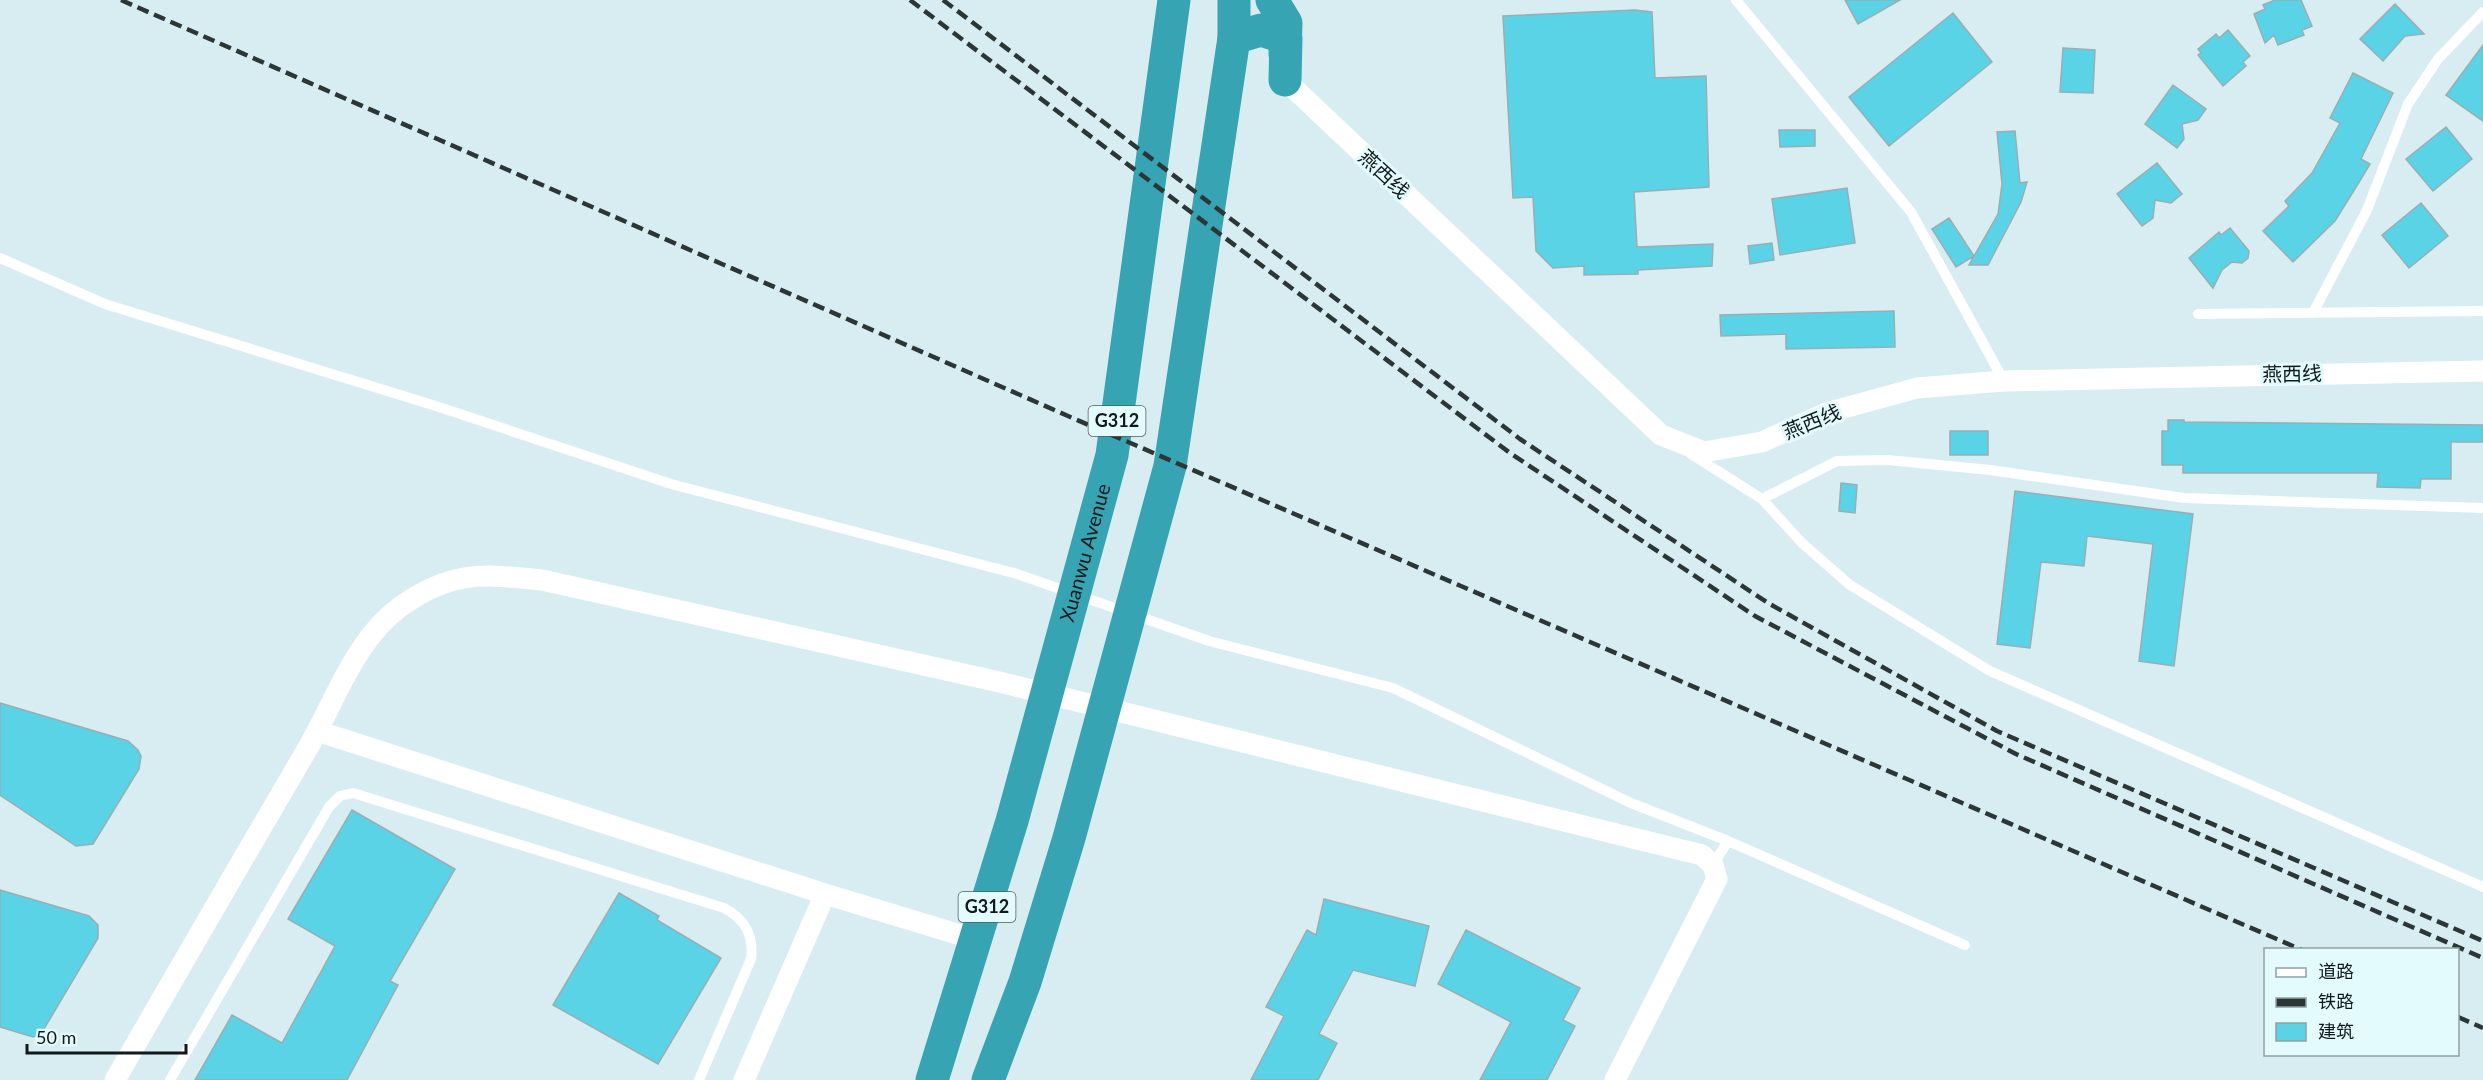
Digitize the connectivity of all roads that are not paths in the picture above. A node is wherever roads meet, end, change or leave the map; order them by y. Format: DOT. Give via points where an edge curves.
graph roads {
  1 [pos="1234,0"];
  2 [pos="1272,0"];
  3 [pos="1736,0"];
  4 [pos="1173,5"];
  5 [pos="2483,12"];
  6 [pos="1234,38"];
  7 [pos="1285,80"];
  8 [pos="0,258"];
  9 [pos="2483,311"];
  10 [pos="2313,313"];
  11 [pos="2198,314"];
  12 [pos="2483,371"];
  13 [pos="2004,381"];
  14 [pos="1661,435"];
  15 [pos="1762,499"];
  16 [pos="2483,508"];
  17 [pos="317,731"];
  18 [pos="1728,841"];
  19 [pos="1713,866"];
  20 [pos="2483,887"];
  21 [pos="825,894"];
  22 [pos="977,940"];
  23 [pos="1965,945"];
  24 [pos="115,1080"];
  25 [pos="170,1080"];
  26 [pos="699,1080"];
  27 [pos="744,1080"];
  28 [pos="932,1080"];
  29 [pos="988,1080"];
  30 [pos="1616,1080"];
  1 -- 6 [label="highway, G312"];
  2 -- 7 [label="highway" via="1286,23"];
  3 -- 13 [label="lane" via="1911,212"];
  4 -- 22 [label="highway, Xuanwu Avenue / G312" via="1112,455"];
  5 -- 10 [label="lane" via="2438,59 2408,104 2367,210"];
  6 -- 7 [label="highway" via="1261,30 1286,38"];
  6 -- 29 [label="highway, G312" via="1170,466 1069,838 1025,982"];
  7 -- 14 [label="street, 燕西线"];
  8 -- 18 [label="lane" via="105,304 436,406 671,484 1017,574 1209,641 1393,688 1631,803"];
  9 -- 10 [label="lane"];
  10 -- 11 [label="lane"];
  12 -- 13 [label="street, 燕西线"];
  13 -- 14 [label="street, 燕西线" via="1917,388 1826,413 1762,442 1704,452"];
  14 -- 15 [label="lane"];
  15 -- 16 [label="lane" via="1837,461 1888,460 1990,470 2184,498"];
  15 -- 20 [label="lane" via="1802,543 1850,585 1990,671"];
  17 -- 19 [label="street" via="359,652 399,608 454,578 497,575 542,580 994,681 1702,855"];
  17 -- 21 [label="street"];
  17 -- 24 [label="street"];
  18 -- 19 [label="lane"];
  18 -- 23 [label="lane"];
  19 -- 30 [label="street" via="1717,879 1711,894"];
  21 -- 22 [label="street"];
  21 -- 27 [label="street"];
  22 -- 28 [label="highway, Xuanwu Avenue / G312"];
  25 -- 26 [label="lane" via="329,807 340,796 353,794 734,913 748,930 751,959"];
}
